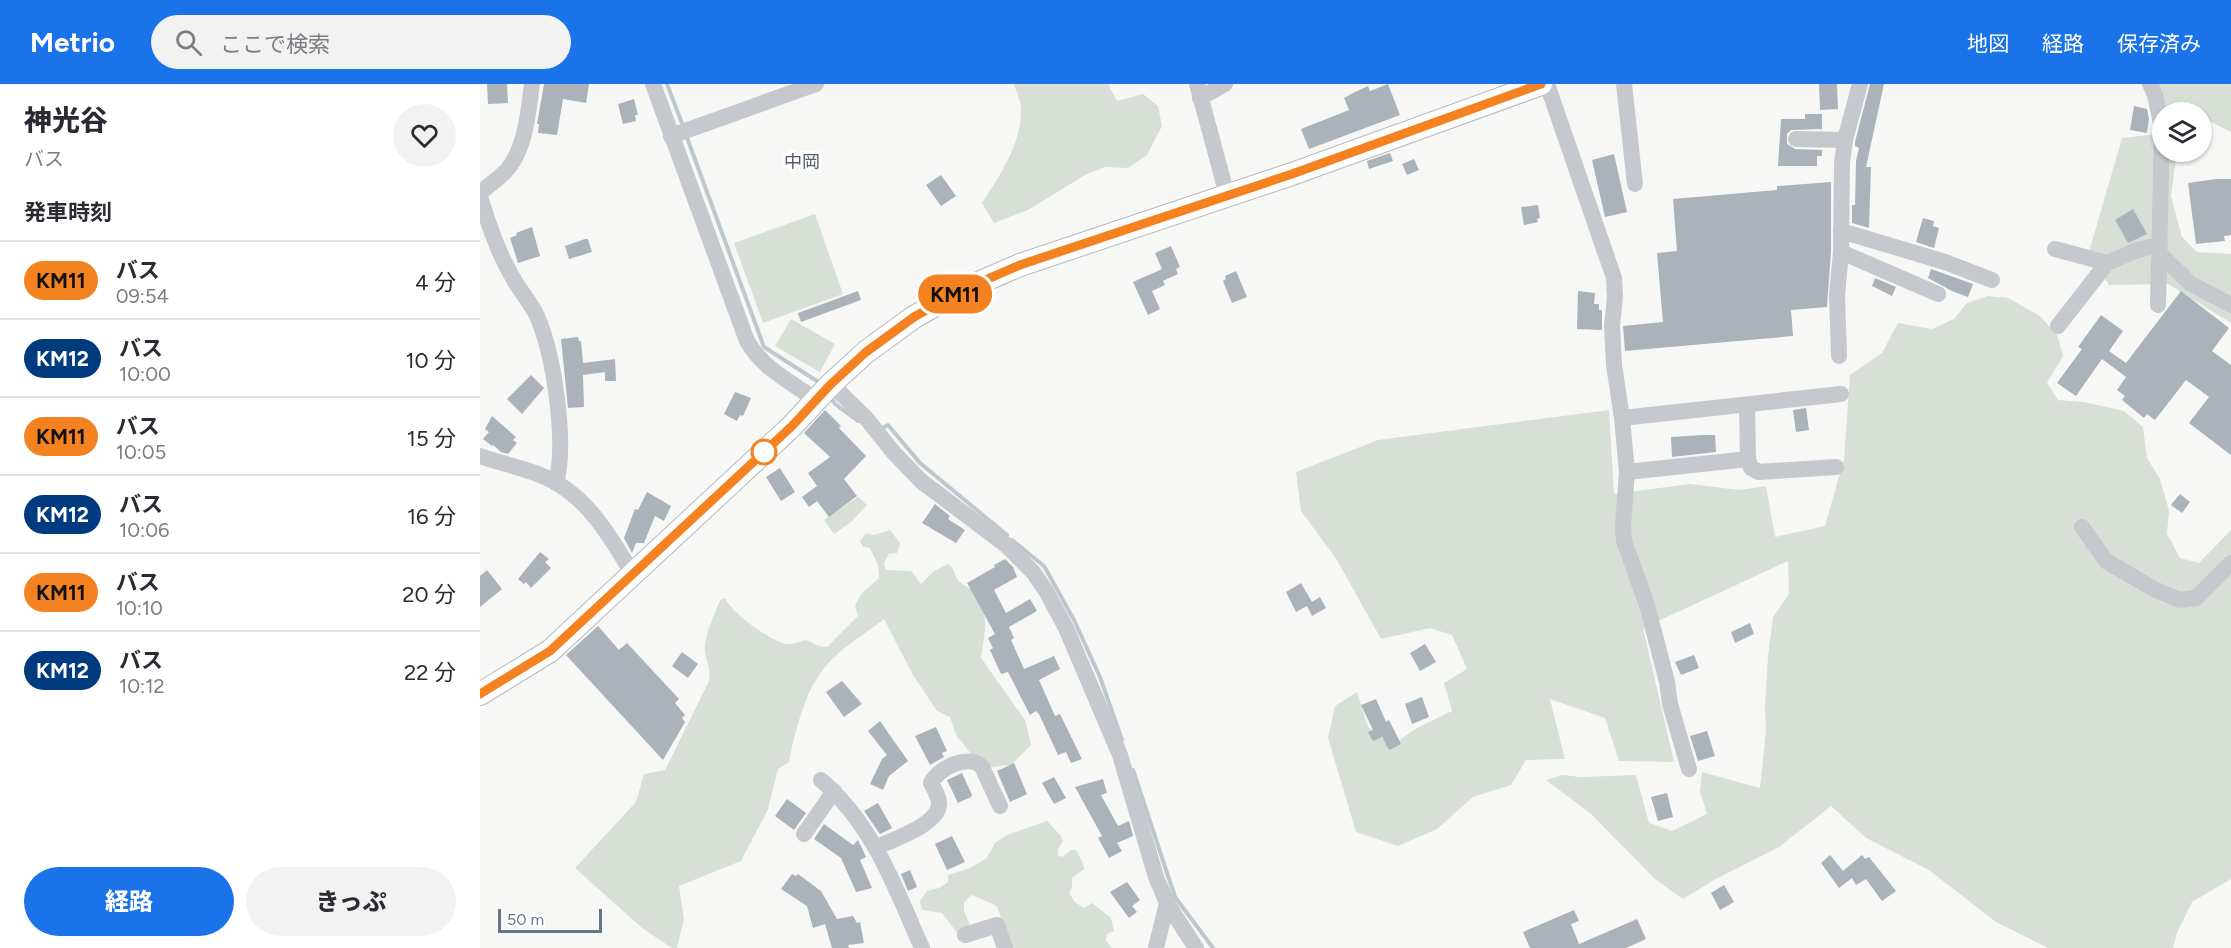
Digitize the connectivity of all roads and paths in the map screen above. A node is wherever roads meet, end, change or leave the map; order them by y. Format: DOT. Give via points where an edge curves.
graph roads {
  1 [pos="532,84"];
  2 [pos="653,84"];
  3 [pos="816,84"];
  4 [pos="1225,84"];
  5 [pos="1541,84"];
  6 [pos="1624,84"];
  7 [pos="1860,84"];
  8 [pos="2150,84"];
  9 [pos="1198,91"];
  10 [pos="672,136"];
  11 [pos="1796,139"];
  12 [pos="1845,140"];
  13 [pos="1635,184"];
  14 [pos="480,195"];
  15 [pos="1227,195"];
  16 [pos="1841,231"];
  17 [pos="2055,249"];
  18 [pos="2159,249"];
  19 [pos="1841,252"];
  20 [pos="2108,263"];
  21 [pos="1992,280"];
  22 [pos="1938,294"];
  23 [pos="2231,305"];
  24 [pos="2157,306"];
  25 [pos="2058,326"];
  26 [pos="1839,356"];
  27 [pos="824,392"];
  28 [pos="1841,394"];
  29 [pos="1747,405"];
  30 [pos="1622,418"];
  31 [pos="480,456"];
  32 [pos="1748,459"];
  33 [pos="1836,467"];
  34 [pos="1627,472"];
  35 [pos="556,483"];
  36 [pos="2082,527"];
  37 [pos="2231,563"];
  38 [pos="633,574"];
  39 [pos="480,694"];
  40 [pos="1689,769"];
  41 [pos="821,780"];
  42 [pos="834,791"];
  43 [pos="1000,806"];
  44 [pos="804,834"];
  45 [pos="877,847"];
  46 [pos="1167,903"];
  47 [pos="965,935"];
  48 [pos="922,948"];
  49 [pos="1005,948"];
  50 [pos="1156,948"];
  51 [pos="1196,948"];
  1 -- 14 [label="street" via="515,158"];
  2 -- 10 [label="street"];
  3 -- 10 [label="street"];
  4 -- 9 [label="street"];
  5 -- 15 [label="highway"];
  5 -- 30 [label="street" via="1614,278 1614,364"];
  6 -- 13 [label="street"];
  7 -- 12 [label="street"];
  8 -- 18 [label="street" via="2162,128"];
  9 -- 15 [label="street"];
  10 -- 27 [label="street" via="747,341 756,356 781,377"];
  11 -- 12 [label="street"];
  12 -- 16 [label="street"];
  14 -- 35 [label="street" via="495,241 545,337 560,430"];
  15 -- 27 [label="highway" via="1020,265 962,290 866,352"];
  16 -- 19 [label="street"];
  16 -- 21 [label="street"];
  17 -- 20 [label="street"];
  18 -- 20 [label="street" via="2135,250"];
  18 -- 23 [label="street" via="2191,284"];
  18 -- 24 [label="street"];
  19 -- 22 [label="street"];
  19 -- 26 [label="street" via="1837,295"];
  20 -- 25 [label="street"];
  27 -- 38 [label="highway"];
  27 -- 46 [label="street" via="866,418 921,481 1006,546 1046,591 1120,755"];
  28 -- 29 [label="street"];
  29 -- 30 [label="street"];
  29 -- 32 [label="street"];
  30 -- 34 [label="street"];
  31 -- 35 [label="street"];
  32 -- 33 [label="street" via="1751,468 1759,472"];
  32 -- 34 [label="street"];
  34 -- 40 [label="street" via="1624,541 1647,605"];
  35 -- 38 [label="street" via="597,518"];
  36 -- 37 [label="street" via="2106,561 2180,600 2196,598"];
  38 -- 39 [label="highway" via="550,651"];
  41 -- 42 [label="street"];
  42 -- 44 [label="street"];
  42 -- 45 [label="street"];
  43 -- 45 [label="street" via="982,766 969,760 957,764 935,775 931,783 940,802 931,821"];
  45 -- 48 [label="street"];
  46 -- 50 [label="street"];
  46 -- 51 [label="street"];
  47 -- 49 [label="street" via="997,924"];
}
